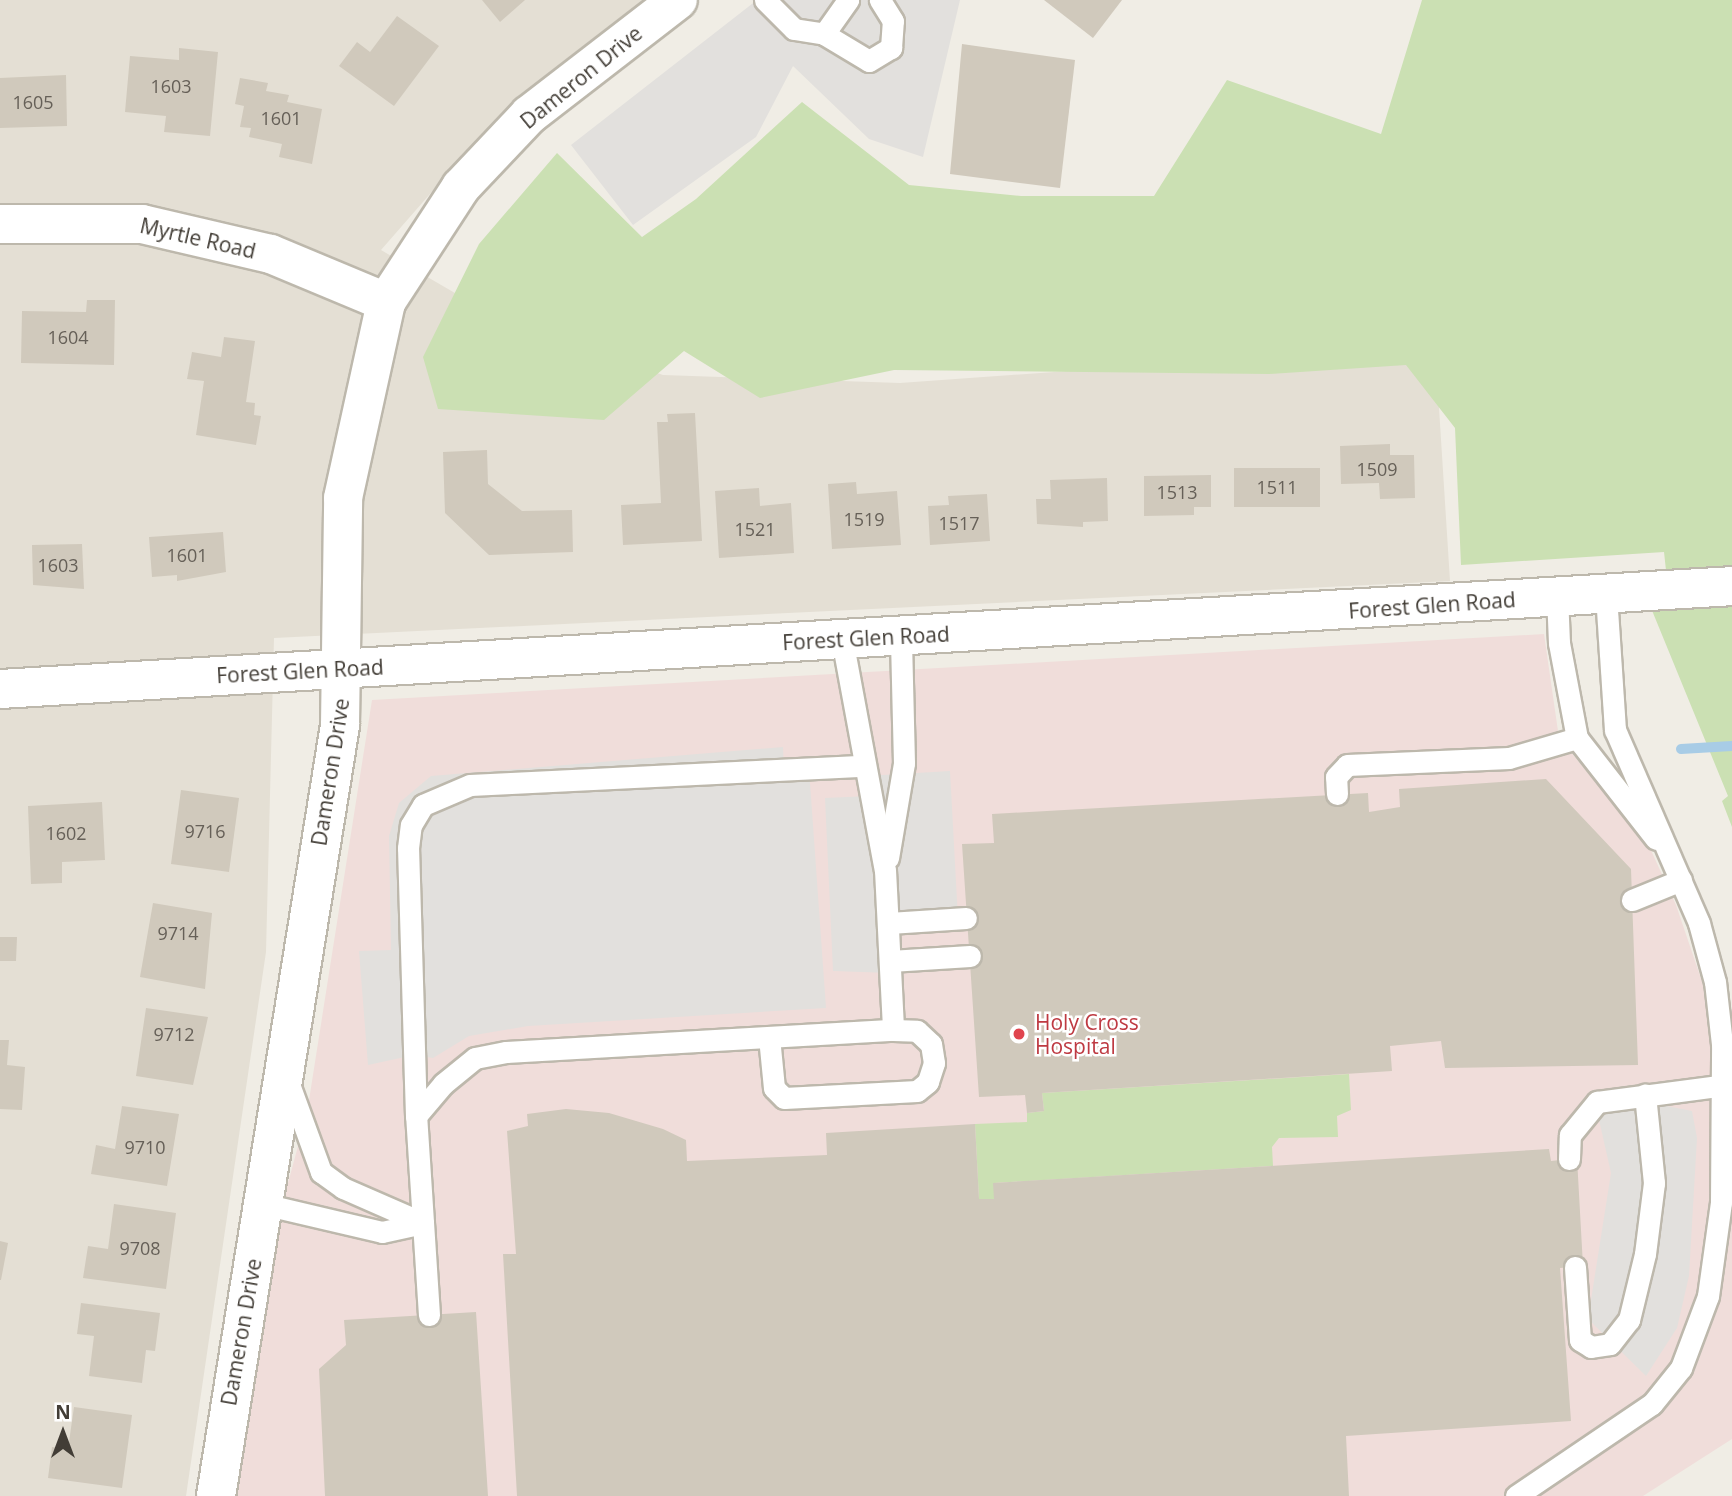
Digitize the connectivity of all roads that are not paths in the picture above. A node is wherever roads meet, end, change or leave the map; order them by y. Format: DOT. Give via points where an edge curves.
graph roads {
  1 [pos="678,0"];
  2 [pos="765,0"];
  3 [pos="848,0"];
  4 [pos="880,0"];
  5 [pos="824,34"];
  6 [pos="0,224"];
  7 [pos="386,302"];
  8 [pos="1732,586"];
  9 [pos="1606,593"];
  10 [pos="1557,595"];
  11 [pos="901,636"];
  12 [pos="842,639"];
  13 [pos="345,669"];
  14 [pos="0,689"];
  15 [pos="1577,738"];
  16 [pos="864,766"];
  17 [pos="1337,794"];
  18 [pos="1664,849"];
  19 [pos="886,870"];
  20 [pos="1681,880"];
  21 [pos="1632,900"];
  22 [pos="966,918"];
  23 [pos="889,923"];
  24 [pos="970,956"];
  25 [pos="890,961"];
  26 [pos="893,1030"];
  27 [pos="769,1037"];
  28 [pos="283,1066"];
  29 [pos="1719,1086"];
  30 [pos="1645,1094"];
  31 [pos="416,1116"];
  32 [pos="1569,1159"];
  33 [pos="263,1205"];
  34 [pos="422,1223"];
  35 [pos="1574,1267"];
  36 [pos="429,1315"];
  37 [pos="216,1496"];
  38 [pos="1516,1496"];
  1 -- 7 [label="street, Dameron Drive" via="529,115 461,187"];
  2 -- 5 [label="lane" via="794,29"];
  3 -- 5 [label="lane"];
  4 -- 5 [label="lane" via="894,20 891,48 869,61"];
  6 -- 7 [label="street, Myrtle Road" via="142,224 271,254"];
  7 -- 13 [label="street, Dameron Drive" via="343,498 340,576"];
  8 -- 9 [label="street, Forest Glen Road"];
  9 -- 10 [label="street, Forest Glen Road"];
  9 -- 18 [label="lane" via="1615,730"];
  10 -- 11 [label="street, Forest Glen Road"];
  10 -- 15 [label="lane" via="1559,643"];
  11 -- 12 [label="street, Forest Glen Road"];
  11 -- 19 [label="lane" via="904,763"];
  12 -- 13 [label="street, Forest Glen Road"];
  12 -- 16 [label="lane"];
  13 -- 14 [label="street, Forest Glen Road"];
  13 -- 28 [label="street, Dameron Drive" via="340,725"];
  15 -- 17 [label="lane" via="1509,758 1347,765 1336,776"];
  15 -- 18 [label="lane" via="1592,764"];
  16 -- 19 [label="lane"];
  16 -- 31 [label="lane" via="470,785 423,805 411,825 408,848"];
  18 -- 20 [label="lane"];
  19 -- 23 [label="lane"];
  20 -- 21 [label="lane"];
  20 -- 29 [label="lane" via="1709,951 1715,982 1722,1044"];
  22 -- 23 [label="lane"];
  23 -- 25 [label="lane"];
  24 -- 25 [label="lane"];
  25 -- 26 [label="lane"];
  26 -- 27 [label="lane"];
  26 -- 27 [label="lane" via="917,1031 931,1044 934,1063 928,1082 917,1091 784,1098 774,1088"];
  27 -- 31 [label="lane" via="529,1050 475,1058 443,1084"];
  28 -- 33 [label="street, Dameron Drive"];
  28 -- 34 [label="lane" via="321,1172 343,1188"];
  29 -- 30 [label="lane"];
  29 -- 38 [label="lane" via="1721,1202 1708,1296 1687,1357 1652,1404"];
  30 -- 32 [label="lane" via="1597,1102 1570,1135"];
  30 -- 35 [label="lane" via="1654,1183 1645,1254 1629,1320 1610,1344 1591,1347 1580,1340"];
  31 -- 34 [label="lane"];
  33 -- 34 [label="lane" via="383,1232"];
  33 -- 37 [label="street, Dameron Drive"];
  34 -- 36 [label="lane"];
}
